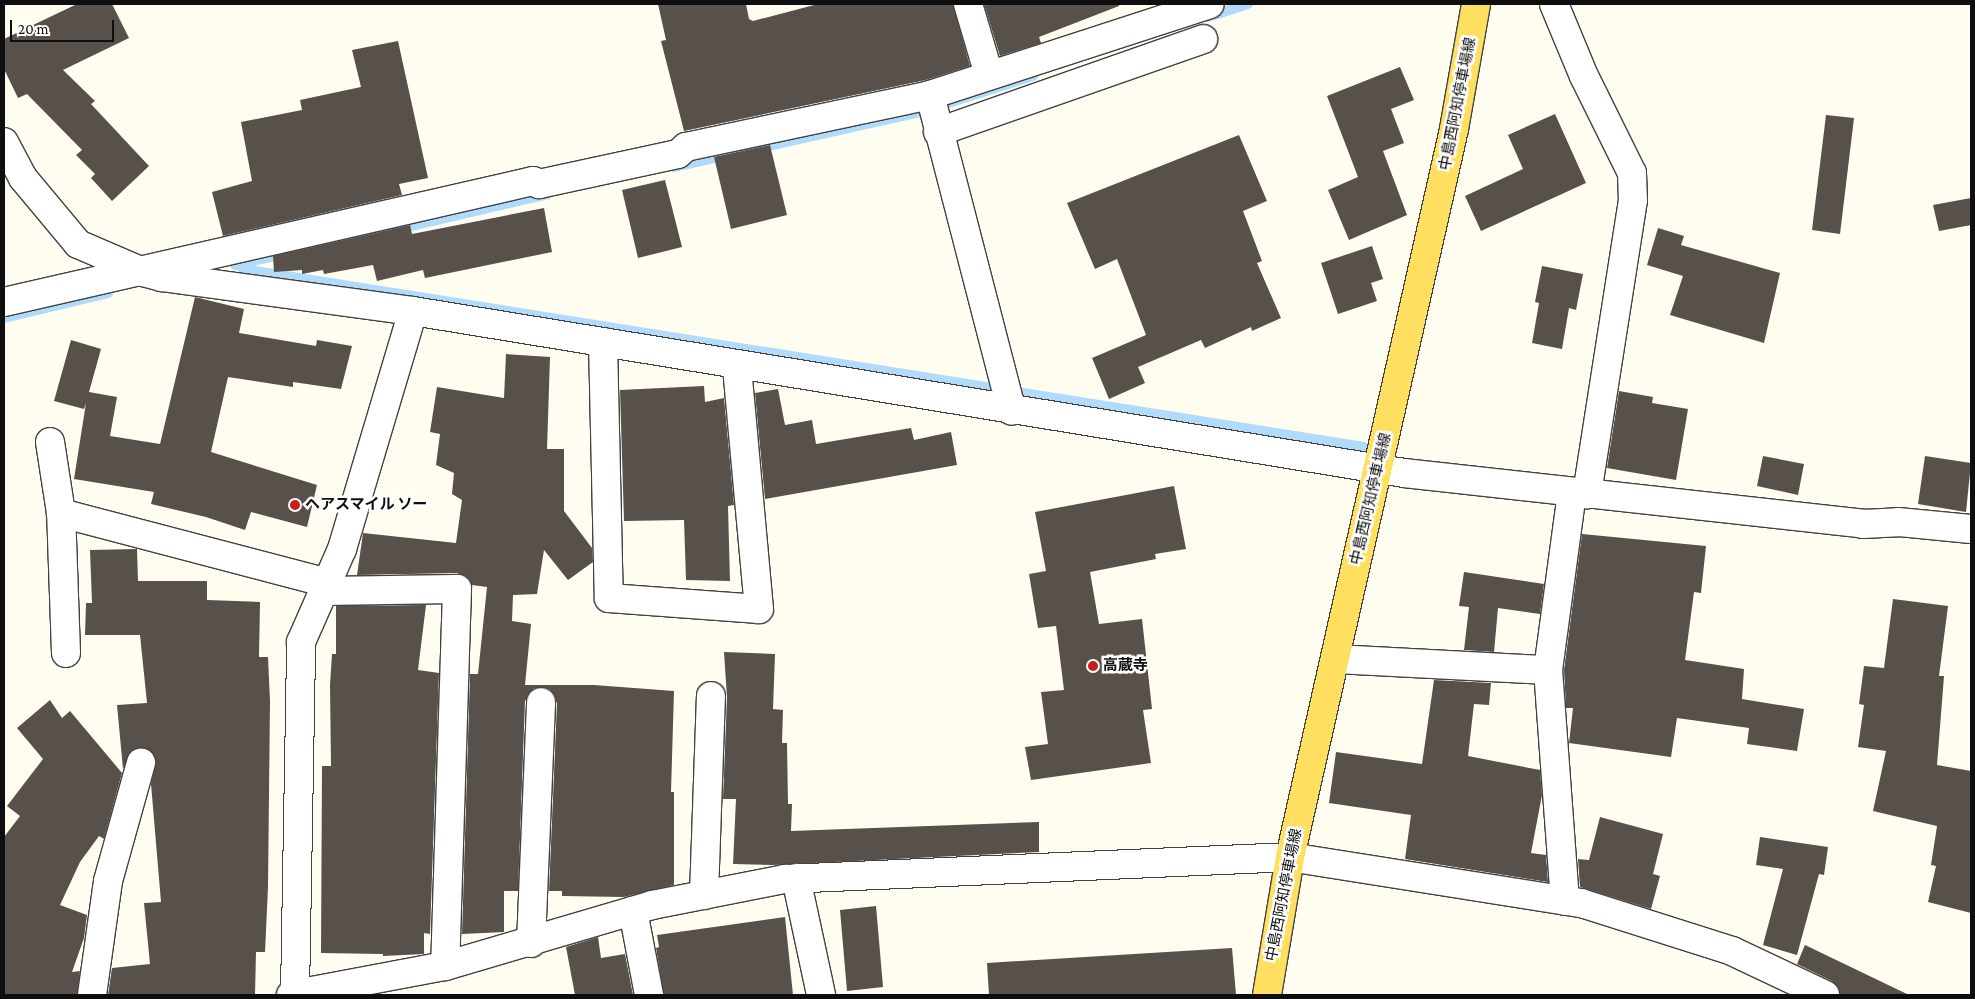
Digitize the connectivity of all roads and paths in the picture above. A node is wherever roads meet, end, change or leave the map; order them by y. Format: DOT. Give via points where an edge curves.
graph roads {
  1 [pos="968,4"];
  2 [pos="1210,4"];
  3 [pos="1476,4"];
  4 [pos="1554,4"];
  5 [pos="1169,10"];
  6 [pos="1203,39"];
  7 [pos="989,75"];
  8 [pos="933,111"];
  9 [pos="4,142"];
  10 [pos="143,272"];
  11 [pos="4,302"];
  12 [pos="413,311"];
  13 [pos="603,342"];
  14 [pos="737,365"];
  15 [pos="1010,398"];
  16 [pos="50,442"];
  17 [pos="1378,468"];
  18 [pos="1585,485"];
  19 [pos="61,513"];
  20 [pos="1971,529"];
  21 [pos="325,587"];
  22 [pos="66,652"];
  23 [pos="1334,658"];
  24 [pos="1548,670"];
  25 [pos="711,696"];
  26 [pos="541,702"];
  27 [pos="141,763"];
  28 [pos="1290,857"];
  29 [pos="796,878"];
  30 [pos="704,895"];
  31 [pos="1566,901"];
  32 [pos="633,911"];
  33 [pos="530,943"];
  34 [pos="444,966"];
  35 [pos="92,995"];
  36 [pos="294,995"];
  37 [pos="649,995"];
  38 [pos="821,995"];
  39 [pos="1267,995"];
  40 [pos="1825,995"];
  1 -- 7 [label="street"];
  2 -- 5 [label="street"];
  3 -- 17 [label="main road, 中島西阿知停車場線" via="1454,129"];
  4 -- 18 [label="street" via="1584,76 1632,173 1633,200"];
  5 -- 7 [label="street"];
  6 -- 8 [label="street"];
  7 -- 8 [label="street"];
  8 -- 10 [label="street" via="686,147 678,154 539,184 533,181"];
  8 -- 15 [label="street"];
  9 -- 10 [label="street" via="23,178 78,244"];
  10 -- 11 [label="street"];
  10 -- 12 [label="street"];
  12 -- 13 [label="street"];
  12 -- 21 [label="street" via="342,549"];
  13 -- 14 [label="street"];
  13 -- 14 [label="street" via="610,598 759,609"];
  14 -- 15 [label="street"];
  15 -- 17 [label="street"];
  16 -- 19 [label="street"];
  17 -- 18 [label="street"];
  17 -- 23 [label="main road, 中島西阿知停車場線"];
  18 -- 20 [label="street" via="1863,524 1898,522"];
  18 -- 24 [label="street"];
  19 -- 21 [label="street"];
  19 -- 22 [label="street"];
  21 -- 34 [label="street" via="457,589"];
  21 -- 36 [label="street" via="301,642"];
  23 -- 24 [label="street"];
  23 -- 28 [label="main road, 中島西阿知停車場線"];
  24 -- 31 [label="street"];
  25 -- 30 [label="street"];
  26 -- 33 [label="street"];
  27 -- 35 [label="street" via="108,881"];
  28 -- 29 [label="street"];
  28 -- 31 [label="street"];
  28 -- 39 [label="main road, 中島西阿知停車場線"];
  29 -- 30 [label="street"];
  29 -- 38 [label="street"];
  30 -- 32 [label="street"];
  31 -- 40 [label="street" via="1732,951"];
  32 -- 33 [label="street"];
  32 -- 37 [label="street"];
  33 -- 34 [label="street"];
  34 -- 36 [label="street"];
}
